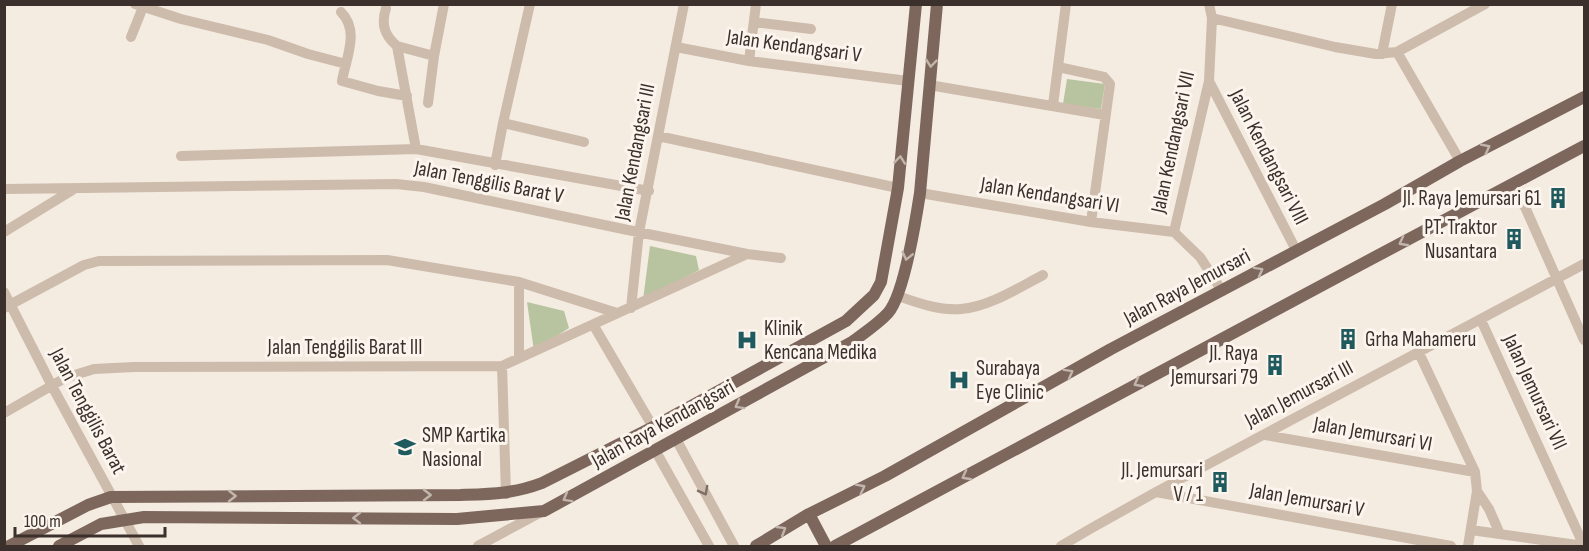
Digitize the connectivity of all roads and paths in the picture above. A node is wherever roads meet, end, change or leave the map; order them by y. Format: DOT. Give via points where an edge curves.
graph roads {
  1 [pos="444,4"];
  2 [pos="530,4"];
  3 [pos="684,4"];
  4 [pos="756,4"];
  5 [pos="916,4"];
  6 [pos="937,4"];
  7 [pos="1066,4"];
  8 [pos="1209,4"];
  9 [pos="1392,4"];
  10 [pos="1485,5"];
  11 [pos="139,6"];
  12 [pos="386,8"];
  13 [pos="341,12"];
  14 [pos="1212,18"];
  15 [pos="754,22"];
  16 [pos="811,29"];
  17 [pos="131,38"];
  18 [pos="397,46"];
  19 [pos="676,48"];
  20 [pos="1397,52"];
  21 [pos="1379,54"];
  22 [pos="434,56"];
  23 [pos="749,61"];
  24 [pos="346,64"];
  25 [pos="1058,67"];
  26 [pos="908,81"];
  27 [pos="1209,81"];
  28 [pos="928,85"];
  29 [pos="407,96"];
  30 [pos="1584,96"];
  31 [pos="429,103"];
  32 [pos="1053,105"];
  33 [pos="1105,115"];
  34 [pos="503,123"];
  35 [pos="658,136"];
  36 [pos="584,142"];
  37 [pos="1584,146"];
  38 [pos="416,149"];
  39 [pos="181,156"];
  40 [pos="1460,161"];
  41 [pos="495,165"];
  42 [pos="1509,185"];
  43 [pos="75,188"];
  44 [pos="897,188"];
  45 [pos="4,189"];
  46 [pos="649,191"];
  47 [pos="920,193"];
  48 [pos="893,219"];
  49 [pos="1091,222"];
  50 [pos="915,223"];
  51 [pos="4,232"];
  52 [pos="639,232"];
  53 [pos="1174,232"];
  54 [pos="1296,250"];
  55 [pos="747,254"];
  56 [pos="781,258"];
  57 [pos="1584,264"];
  58 [pos="1042,275"];
  59 [pos="1556,278"];
  60 [pos="519,282"];
  61 [pos="1222,291"];
  62 [pos="4,292"];
  63 [pos="898,296"];
  64 [pos="8,306"];
  65 [pos="631,308"];
  66 [pos="618,313"];
  67 [pos="1481,320"];
  68 [pos="594,326"];
  69 [pos="1584,340"];
  70 [pos="1419,353"];
  71 [pos="519,358"];
  72 [pos="502,366"];
  73 [pos="755,372"];
  74 [pos="52,386"];
  75 [pos="763,392"];
  76 [pos="4,413"];
  77 [pos="652,427"];
  78 [pos="1265,435"];
  79 [pos="676,440"];
  80 [pos="655,450"];
  81 [pos="1475,472"];
  82 [pos="1477,491"];
  83 [pos="1156,492"];
  84 [pos="506,494"];
  85 [pos="111,497"];
  86 [pos="544,511"];
  87 [pos="809,514"];
  88 [pos="124,519"];
  89 [pos="1471,530"];
  90 [pos="1500,534"];
  91 [pos="9,546"];
  92 [pos="59,546"];
  93 [pos="139,546"];
  94 [pos="478,546"];
  95 [pos="709,546"];
  96 [pos="734,546"];
  97 [pos="756,546"];
  98 [pos="826,546"];
  99 [pos="835,546"];
  100 [pos="1061,546"];
  101 [pos="1451,546"];
  102 [pos="1468,546"];
  103 [pos="1584,546"];
  1 -- 22 [label="street"];
  2 -- 34 [label="street"];
  3 -- 19 [label="street, Jalan Kendangsari III"];
  4 -- 15 [label="street"];
  5 -- 26 [label="main road, Jalan Raya Kendangsari"];
  6 -- 28 [label="main road, Jalan Raya Kendangsari, one-way"];
  7 -- 25 [label="street"];
  8 -- 14 [label="street, Jalan Kendangsari VII"];
  9 -- 21 [label="street"];
  10 -- 20 [label="street"];
  11 -- 17 [label="street"];
  11 -- 24 [label="street"];
  12 -- 18 [label="street" via="383,27"];
  13 -- 24 [label="street" via="350,24 352,37"];
  14 -- 21 [label="street"];
  14 -- 27 [label="street, Jalan Kendangsari VII"];
  15 -- 16 [label="street"];
  15 -- 23 [label="street"];
  18 -- 22 [label="street"];
  18 -- 29 [label="street"];
  19 -- 23 [label="street, Jalan Kendangsari V"];
  19 -- 35 [label="street, Jalan Kendangsari III"];
  20 -- 21 [label="street"];
  20 -- 40 [label="street"];
  22 -- 31 [label="street"];
  23 -- 26 [label="street, Jalan Kendangsari V"];
  24 -- 29 [label="street" via="344,83"];
  25 -- 32 [label="street"];
  25 -- 33 [label="street" via="1109,80"];
  44 -- 26 [label="main road, Jalan Raya Kendangsari, one-way"];
  27 -- 53 [label="street, Jalan Kendangsari VII"];
  27 -- 54 [label="street, Jalan Kendangsari VIII"];
  28 -- 32 [label="street"];
  28 -- 47 [label="main road, Jalan Raya Kendangsari"];
  29 -- 38 [label="street"];
  40 -- 30 [label="main road, Jalan Raya Jemursari, one-way"];
  32 -- 33 [label="street"];
  33 -- 49 [label="street"];
  34 -- 36 [label="street"];
  34 -- 41 [label="street"];
  35 -- 44 [label="street"];
  35 -- 46 [label="street, Jalan Kendangsari III"];
  37 -- 42 [label="main road"];
  38 -- 39 [label="street"];
  38 -- 41 [label="street"];
  40 -- 54 [label="main road, Jalan Raya Jemursari"];
  41 -- 46 [label="street"];
  42 -- 59 [label="street" via="1525,207"];
  42 -- 99 [label="main road, one-way"];
  43 -- 45 [label="street, Jalan Tenggilis Barat V"];
  43 -- 51 [label="street"];
  43 -- 52 [label="street, Jalan Tenggilis Barat V" via="396,184"];
  44 -- 48 [label="main road, Jalan Raya Kendangsari"];
  46 -- 52 [label="street, Jalan Kendangsari III"];
  47 -- 49 [label="street, Jalan Kendangsari VI"];
  47 -- 50 [label="main road, Jalan Raya Kendangsari"];
  48 -- 50 [label="main road"];
  48 -- 73 [label="main road, Jalan Raya Kendangsari" via="881,282 874,295 846,321"];
  49 -- 53 [label="street, Jalan Kendangsari VI"];
  50 -- 63 [label="main road, Jalan Raya Kendangsari, one-way"];
  52 -- 55 [label="street, Jalan Tenggilis Barat V"];
  52 -- 65 [label="street, Jalan Kendangsari III"];
  53 -- 61 [label="street, Jalan Kendangsari VII" via="1200,257"];
  61 -- 54 [label="main road, Jalan Raya Jemursari, one-way"];
  55 -- 56 [label="street, Jalan Tenggilis Barat V"];
  55 -- 65 [label="street, Jalan Tenggilis Barat III"];
  57 -- 59 [label="street, Jalan Jemursari III"];
  58 -- 63 [label="street" via="982,305 962,309 945,309"];
  59 -- 67 [label="street, Jalan Jemursari III"];
  59 -- 69 [label="street"];
  60 -- 64 [label="street" via="387,260 99,261 84,265"];
  60 -- 66 [label="street"];
  60 -- 71 [label="street"];
  87 -- 61 [label="main road, Jalan Raya Jemursari, one-way"];
  62 -- 64 [label="street, Jalan Tenggilis Barat"];
  63 -- 75 [label="main road, Jalan Raya Kendangsari" via="888,313 852,342"];
  64 -- 74 [label="street, Jalan Tenggilis Barat"];
  65 -- 66 [label="street, Jalan Tenggilis Barat III"];
  66 -- 68 [label="street, Jalan Tenggilis Barat III"];
  67 -- 70 [label="street, Jalan Jemursari III"];
  67 -- 103 [label="street, Jalan Jemursari VII"];
  68 -- 71 [label="street, Jalan Tenggilis Barat III"];
  68 -- 77 [label="street"];
  70 -- 78 [label="street, Jalan Jemursari III"];
  70 -- 81 [label="street, Jalan Jemursari VI"];
  71 -- 72 [label="street, Jalan Tenggilis Barat III"];
  72 -- 74 [label="street, Jalan Tenggilis Barat III" via="134,367 94,369"];
  72 -- 84 [label="street"];
  73 -- 75 [label="main road"];
  73 -- 77 [label="main road, Jalan Raya Kendangsari"];
  74 -- 76 [label="street, Jalan Tenggilis Barat III"];
  74 -- 85 [label="street, Jalan Tenggilis Barat"];
  75 -- 79 [label="main road, Jalan Raya Kendangsari, one-way"];
  77 -- 84 [label="main road, Jalan Raya Kendangsari" via="542,483"];
  78 -- 81 [label="street, Jalan Jemursari VI"];
  78 -- 83 [label="street, Jalan Jemursari III"];
  79 -- 80 [label="main road, Jalan Raya Kendangsari"];
  79 -- 96 [label="street, one-way"];
  80 -- 86 [label="main road, Jalan Raya Kendangsari, one-way"];
  80 -- 95 [label="street"];
  81 -- 82 [label="street, Jalan Jemursari VI"];
  82 -- 89 [label="street, Jalan Jemursari VI"];
  82 -- 90 [label="street, Jalan Jemursari VI"];
  83 -- 100 [label="street, Jalan Jemursari III"];
  83 -- 101 [label="street, Jalan Jemursari V"];
  85 -- 84 [label="main road, Jalan Raya Kendangsari, one-way"];
  85 -- 88 [label="street, Jalan Tenggilis Barat"];
  85 -- 91 [label="main road"];
  86 -- 88 [label="main road, Jalan Raya Kendangsari, one-way" via="457,519"];
  86 -- 94 [label="street"];
  97 -- 87 [label="main road, Jalan Raya Jemursari, one-way"];
  87 -- 98 [label="main road"];
  88 -- 92 [label="main road, Jalan Raya Kendangsari" via="101,524"];
  88 -- 93 [label="street, Jalan Tenggilis Barat"];
  89 -- 90 [label="street"];
  89 -- 102 [label="street, Jalan Jemursari VI"];
  90 -- 103 [label="street"];
}
